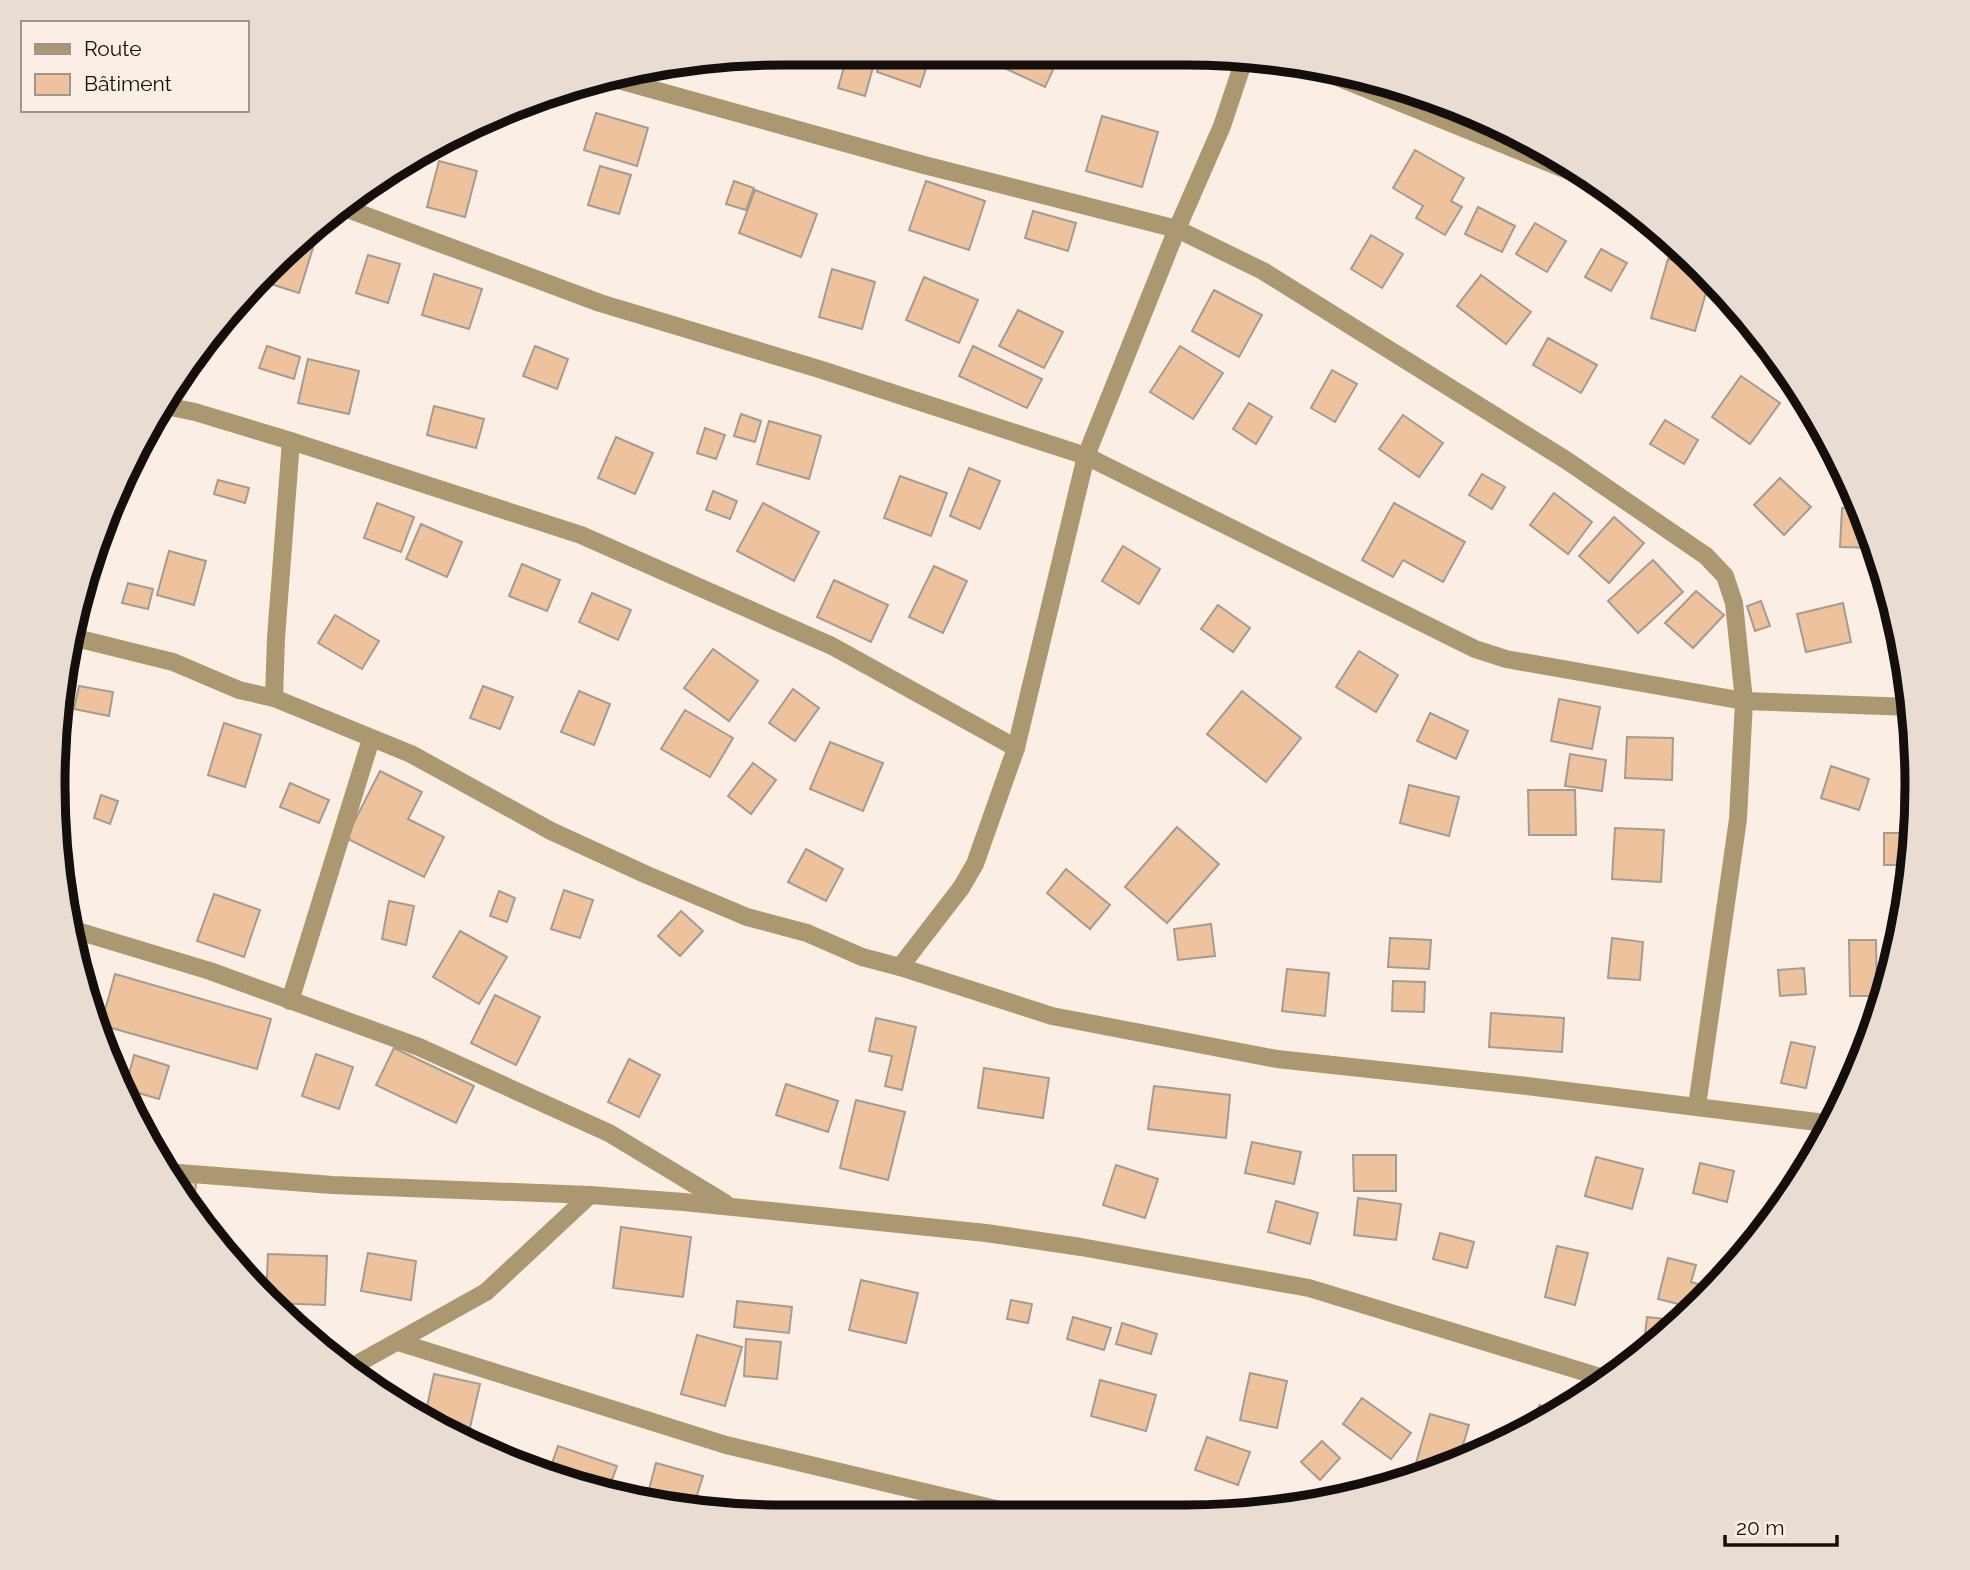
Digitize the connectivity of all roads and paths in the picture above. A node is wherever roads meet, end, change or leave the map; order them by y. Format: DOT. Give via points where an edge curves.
graph roads {
  1 [pos="1242,67"];
  2 [pos="628,83"];
  3 [pos="1361,87"];
  4 [pos="1546,162"];
  5 [pos="352,211"];
  6 [pos="1177,229"];
  7 [pos="172,407"];
  8 [pos="291,441"];
  9 [pos="1086,456"];
  10 [pos="80,639"];
  11 [pos="274,698"];
  12 [pos="1744,701"];
  13 [pos="1901,708"];
  14 [pos="371,739"];
  15 [pos="1016,748"];
  16 [pos="80,932"];
  17 [pos="900,967"];
  18 [pos="290,1001"];
  19 [pos="1698,1106"];
  20 [pos="1821,1122"];
  21 [pos="178,1173"];
  22 [pos="590,1195"];
  23 [pos="731,1206"];
  24 [pos="398,1342"];
  25 [pos="358,1364"];
  26 [pos="1596,1376"];
  27 [pos="979,1505"];
  1 -- 6 [label="street" via="1223,126"];
  2 -- 6 [label="street"];
  3 -- 4 [label="street"];
  5 -- 9 [label="street" via="600,303"];
  6 -- 9 [label="street"];
  6 -- 12 [label="street" via="1263,271 1566,460 1706,556 1725,576 1734,603"];
  7 -- 8 [label="street"];
  8 -- 11 [label="street"];
  8 -- 15 [label="street" via="581,535 832,646"];
  9 -- 12 [label="street" via="1475,649 1506,659"];
  9 -- 15 [label="street"];
  10 -- 11 [label="street" via="173,662 239,690"];
  11 -- 14 [label="street"];
  12 -- 13 [label="street"];
  12 -- 19 [label="street" via="1738,820"];
  14 -- 17 [label="street" via="411,754 551,831 647,875 747,917"];
  14 -- 18 [label="street"];
  15 -- 17 [label="street" via="975,864"];
  16 -- 18 [label="street"];
  17 -- 19 [label="street" via="1052,1016 1277,1059"];
  18 -- 23 [label="street" via="419,1047 608,1133"];
  19 -- 20 [label="street"];
  21 -- 22 [label="street" via="332,1185"];
  22 -- 23 [label="street"];
  22 -- 24 [label="street" via="486,1292"];
  23 -- 26 [label="street" via="986,1233 1296,1285"];
  24 -- 25 [label="street"];
  24 -- 27 [label="street" via="726,1446"];
}
